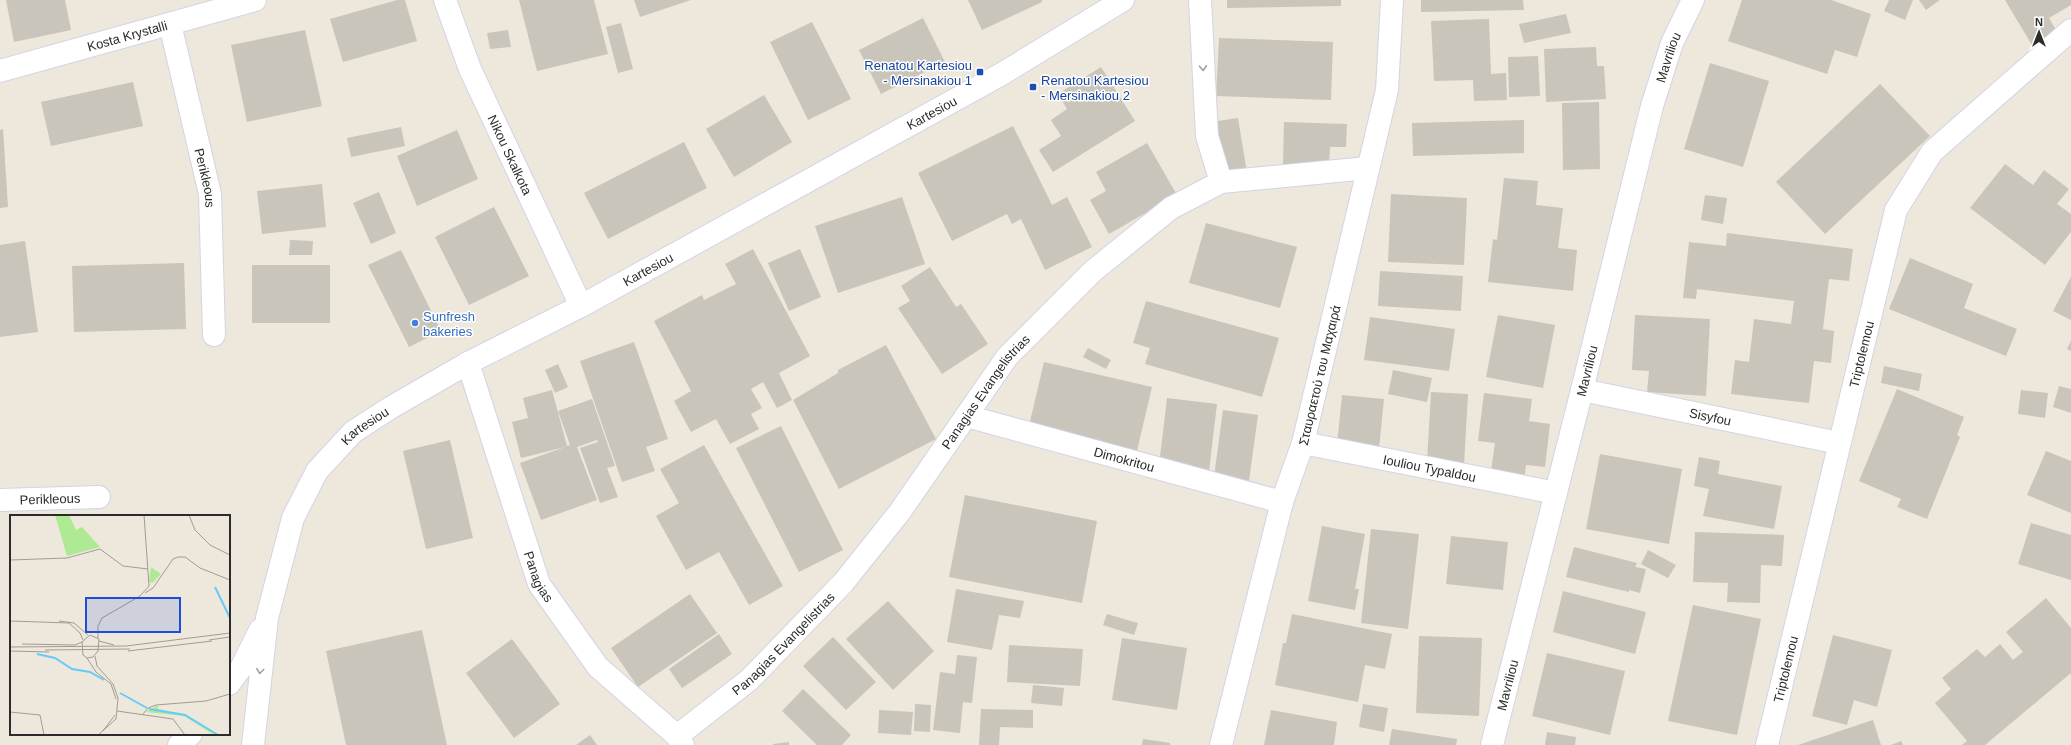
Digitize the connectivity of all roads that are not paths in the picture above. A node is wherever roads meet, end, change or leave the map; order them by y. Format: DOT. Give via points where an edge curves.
graph roads {
  1 [pos="255,0"];
  2 [pos="445,0"];
  3 [pos="1123,0"];
  4 [pos="1200,0"];
  5 [pos="1392,0"];
  6 [pos="1693,0"];
  7 [pos="170,24"];
  8 [pos="2071,30"];
  9 [pos="0,71"];
  10 [pos="1368,168"];
  11 [pos="1221,182"];
  12 [pos="581,306"];
  13 [pos="214,335"];
  14 [pos="468,363"];
  15 [pos="1582,390"];
  16 [pos="966,416"];
  17 [pos="1303,443"];
  18 [pos="1839,443"];
  19 [pos="1556,493"];
  20 [pos="99,497"];
  21 [pos="0,500"];
  22 [pos="1282,502"];
  23 [pos="266,618"];
  24 [pos="230,683"];
  25 [pos="190,735"];
  26 [pos="680,741"];
  27 [pos="179,745"];
  28 [pos="253,745"];
  29 [pos="1221,745"];
  30 [pos="1492,745"];
  31 [pos="1767,745"];
  1 -- 7 [label="street, Kosta Krystalli"];
  2 -- 12 [label="street, Nikou Skalkota" via="470,69"];
  3 -- 12 [label="street, Kartesiou" via="1000,75"];
  4 -- 11 [label="street, one-way" via="1207,136"];
  5 -- 10 [label="street, Σταυραετού του Μαχαιρά" via="1387,90"];
  6 -- 15 [label="street, Mavriliou" via="1672,43 1652,106"];
  7 -- 9 [label="street, Kosta Krystalli"];
  7 -- 13 [label="street, Perikleous" via="210,194"];
  8 -- 18 [label="street, Triptolemou" via="1932,152 1896,210"];
  10 -- 11 [label="street, Panagias Evangelistrias"];
  10 -- 17 [label="street, Σταυραετού του Μαχαιρά"];
  11 -- 16 [label="street, Panagias Evangelistrias" via="1171,208 1093,271 1008,357"];
  12 -- 14 [label="street, Kartesiou"];
  14 -- 23 [label="street, Kartesiou" via="353,432 318,470 293,518"];
  14 -- 26 [label="street, Panagias" via="539,584 598,667"];
  15 -- 18 [label="street, Sisyfou"];
  15 -- 19 [label="street, Mavriliou"];
  16 -- 22 [label="street, Dimokritou"];
  16 -- 26 [label="street, Panagias Evangelistrias" via="899,513 843,583 749,680"];
  17 -- 19 [label="street, Iouliou Typaldou"];
  17 -- 22 [label="street, Σταυραετού του Μαχαιρά"];
  18 -- 31 [label="street, Triptolemou"];
  19 -- 30 [label="street, Mavriliou"];
  20 -- 21 [label="street, Perikleous"];
  22 -- 29 [label="street, Σταυραετού του Μαχαιρά"];
  23 -- 24 [label="street, Kartesiou" via="241,668"];
  23 -- 28 [label="street, Kartesiou, one-way"];
  25 -- 27 [label="street"];
}
